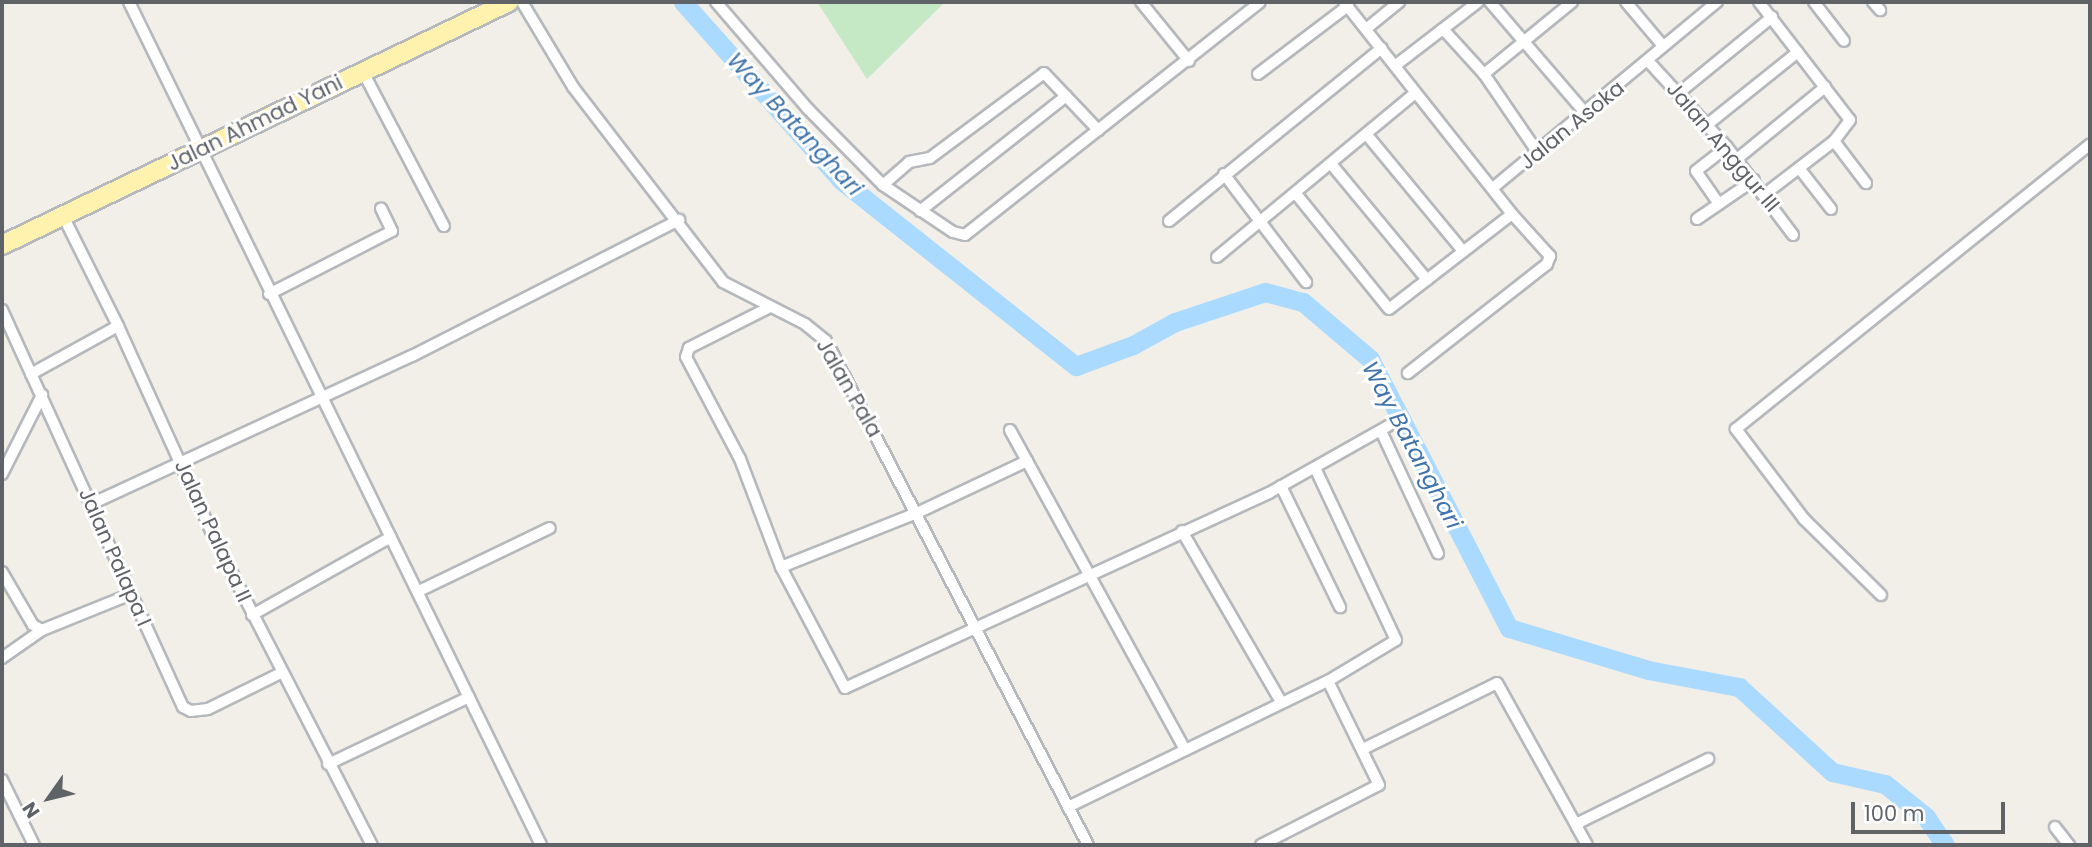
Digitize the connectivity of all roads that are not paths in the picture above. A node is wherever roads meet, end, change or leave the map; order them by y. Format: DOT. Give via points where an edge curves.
graph roads {
  1 [pos="129,2"];
  2 [pos="509,2"];
  3 [pos="522,2"];
  4 [pos="716,2"];
  5 [pos="1141,2"];
  6 [pos="1259,2"];
  7 [pos="1399,2"];
  8 [pos="1478,2"];
  9 [pos="1490,2"];
  10 [pos="1572,2"];
  11 [pos="1626,2"];
  12 [pos="1717,2"];
  13 [pos="1759,2"];
  14 [pos="1814,2"];
  15 [pos="1346,4"];
  16 [pos="1772,17"];
  17 [pos="1366,29"];
  18 [pos="1443,29"];
  19 [pos="1844,41"];
  20 [pos="1524,42"];
  21 [pos="1663,46"];
  22 [pos="1382,48"];
  23 [pos="1798,52"];
  24 [pos="1189,61"];
  25 [pos="1649,62"];
  26 [pos="1396,65"];
  27 [pos="363,72"];
  28 [pos="1258,74"];
  29 [pos="1483,74"];
  30 [pos="1825,87"];
  31 [pos="1680,92"];
  32 [pos="1415,93"];
  33 [pos="1066,96"];
  34 [pos="1585,113"];
  35 [pos="1709,124"];
  36 [pos="1098,130"];
  37 [pos="1367,135"];
  38 [pos="1834,141"];
  39 [pos="2090,144"];
  40 [pos="1727,147"];
  41 [pos="202,150"];
  42 [pos="1538,153"];
  43 [pos="1737,159"];
  44 [pos="1332,165"];
  45 [pos="1800,168"];
  46 [pos="1224,174"];
  47 [pos="1754,180"];
  48 [pos="1866,183"];
  49 [pos="883,184"];
  50 [pos="1494,187"];
  51 [pos="1765,194"];
  52 [pos="1297,195"];
  53 [pos="1718,204"];
  54 [pos="381,208"];
  55 [pos="1831,209"];
  56 [pos="920,211"];
  57 [pos="62,214"];
  58 [pos="1512,214"];
  59 [pos="1697,219"];
  60 [pos="679,220"];
  61 [pos="1262,220"];
  62 [pos="1169,221"];
  63 [pos="444,226"];
  64 [pos="1793,235"];
  65 [pos="2,245"];
  66 [pos="1463,251"];
  67 [pos="1217,257"];
  68 [pos="1427,280"];
  69 [pos="1306,282"];
  70 [pos="269,294"];
  71 [pos="770,307"];
  72 [pos="2,310"];
  73 [pos="118,326"];
  74 [pos="1408,373"];
  75 [pos="31,374"];
  76 [pos="42,396"];
  77 [pos="321,398"];
  78 [pos="1010,430"];
  79 [pos="179,461"];
  80 [pos="1027,461"];
  81 [pos="1315,468"];
  82 [pos="2,474"];
  83 [pos="1281,486"];
  84 [pos="91,504"];
  85 [pos="917,513"];
  86 [pos="550,528"];
  87 [pos="1182,531"];
  88 [pos="391,537"];
  89 [pos="1438,554"];
  90 [pos="781,567"];
  91 [pos="2,572"];
  92 [pos="1091,574"];
  93 [pos="419,591"];
  94 [pos="131,594"];
  95 [pos="1881,595"];
  96 [pos="1340,607"];
  97 [pos="252,615"];
  98 [pos="976,629"];
  99 [pos="42,630"];
  100 [pos="2,658"];
  101 [pos="281,673"];
  102 [pos="1328,681"];
  103 [pos="469,698"];
  104 [pos="1281,702"];
  105 [pos="1363,749"];
  106 [pos="1185,750"];
  107 [pos="1708,759"];
  108 [pos="328,764"];
  109 [pos="2,780"];
  110 [pos="1068,807"];
  111 [pos="1577,827"];
  112 [pos="2055,827"];
  113 [pos="34,845"];
  114 [pos="372,845"];
  115 [pos="541,845"];
  116 [pos="1088,845"];
  117 [pos="1261,845"];
  118 [pos="1587,845"];
  119 [pos="2069,845"];
  1 -- 41 [label="street"];
  2 -- 27 [label="main road, Jalan Ahmad Yani"];
  3 -- 60 [label="street, Jalan Pala" via="573,87"];
  4 -- 49 [label="street" via="808,109"];
  5 -- 24 [label="street"];
  6 -- 24 [label="street"];
  7 -- 17 [label="street"];
  8 -- 18 [label="street"];
  9 -- 20 [label="street"];
  10 -- 20 [label="street"];
  11 -- 21 [label="street"];
  12 -- 21 [label="street, Jalan Asoka"];
  13 -- 16 [label="street"];
  14 -- 19 [label="street"];
  15 -- 17 [label="street"];
  15 -- 28 [label="street"];
  16 -- 23 [label="street"];
  16 -- 31 [label="street"];
  17 -- 22 [label="street"];
  18 -- 26 [label="street"];
  18 -- 29 [label="street"];
  20 -- 29 [label="street"];
  20 -- 34 [label="street"];
  21 -- 25 [label="street, Jalan Asoka"];
  22 -- 26 [label="street"];
  22 -- 46 [label="street"];
  23 -- 30 [label="street"];
  23 -- 35 [label="street"];
  24 -- 36 [label="street"];
  25 -- 31 [label="street, Jalan Anggur III"];
  25 -- 34 [label="street, Jalan Asoka"];
  26 -- 32 [label="street"];
  27 -- 41 [label="main road, Jalan Ahmad Yani"];
  27 -- 63 [label="street"];
  29 -- 42 [label="street"];
  30 -- 38 [label="street" via="1850,120"];
  30 -- 43 [label="street"];
  31 -- 35 [label="street, Jalan Anggur III"];
  32 -- 37 [label="street"];
  32 -- 50 [label="street"];
  33 -- 36 [label="street"];
  33 -- 49 [label="street" via="1044,73 930,158 909,162"];
  33 -- 56 [label="street"];
  34 -- 42 [label="street, Jalan Asoka"];
  35 -- 40 [label="street, Jalan Anggur III"];
  36 -- 56 [label="street" via="965,235"];
  37 -- 44 [label="street"];
  37 -- 66 [label="street"];
  38 -- 45 [label="street"];
  38 -- 48 [label="street"];
  39 -- 95 [label="street" via="1736,429 1804,519"];
  40 -- 43 [label="street, Jalan Anggur III"];
  40 -- 53 [label="street" via="1696,171"];
  41 -- 57 [label="main road, Jalan Ahmad Yani"];
  41 -- 70 [label="street"];
  42 -- 50 [label="street, Jalan Asoka"];
  43 -- 47 [label="street, Jalan Anggur III"];
  44 -- 52 [label="street"];
  44 -- 68 [label="street"];
  45 -- 51 [label="street"];
  45 -- 55 [label="street"];
  46 -- 61 [label="street"];
  46 -- 62 [label="street"];
  47 -- 51 [label="street, Jalan Anggur III"];
  47 -- 53 [label="street"];
  49 -- 56 [label="street"];
  50 -- 58 [label="street"];
  51 -- 64 [label="street, Jalan Anggur III"];
  52 -- 61 [label="street"];
  52 -- 68 [label="street" via="1387,308"];
  53 -- 59 [label="street"];
  54 -- 70 [label="street" via="392,230"];
  57 -- 65 [label="main road, Jalan Ahmad Yani"];
  57 -- 73 [label="street, Jalan Palapa II"];
  58 -- 66 [label="street"];
  58 -- 74 [label="street" via="1548,252 1550,260"];
  60 -- 71 [label="street, Jalan Pala" via="723,282"];
  60 -- 77 [label="street"];
  61 -- 67 [label="street"];
  61 -- 69 [label="street"];
  66 -- 68 [label="street"];
  70 -- 77 [label="street"];
  71 -- 85 [label="street, Jalan Pala" via="805,324 826,341"];
  71 -- 90 [label="street" via="685,354 740,459"];
  72 -- 75 [label="street, Jalan Palapa I"];
  73 -- 75 [label="street"];
  73 -- 79 [label="street, Jalan Palapa II"];
  75 -- 76 [label="street, Jalan Palapa I"];
  76 -- 82 [label="street"];
  76 -- 84 [label="street, Jalan Palapa I"];
  77 -- 79 [label="street"];
  77 -- 88 [label="street"];
  78 -- 80 [label="street"];
  79 -- 84 [label="street"];
  79 -- 97 [label="street, Jalan Palapa II"];
  80 -- 85 [label="street"];
  80 -- 92 [label="street"];
  81 -- 83 [label="street"];
  81 -- 89 [label="street" via="1385,428"];
  81 -- 102 [label="street" via="1396,640"];
  83 -- 87 [label="street"];
  83 -- 96 [label="street"];
  84 -- 94 [label="street, Jalan Palapa I"];
  85 -- 90 [label="street"];
  85 -- 98 [label="street, Jalan Pala"];
  86 -- 93 [label="street"];
  87 -- 92 [label="street"];
  87 -- 104 [label="street"];
  88 -- 93 [label="street"];
  88 -- 97 [label="street"];
  90 -- 98 [label="street" via="845,688"];
  91 -- 99 [label="street" via="33,625"];
  92 -- 98 [label="street"];
  92 -- 106 [label="street"];
  93 -- 103 [label="street"];
  94 -- 99 [label="street"];
  94 -- 101 [label="street, Jalan Palapa I" via="186,710 208,709"];
  97 -- 101 [label="street, Jalan Palapa II"];
  98 -- 110 [label="street, Jalan Pala"];
  99 -- 100 [label="street"];
  101 -- 108 [label="street, Jalan Palapa II"];
  102 -- 104 [label="street"];
  102 -- 105 [label="street"];
  103 -- 108 [label="street"];
  103 -- 115 [label="street"];
  104 -- 106 [label="street"];
  105 -- 111 [label="street" via="1497,683"];
  105 -- 117 [label="street" via="1379,778 1374,791"];
  106 -- 110 [label="street"];
  107 -- 111 [label="street"];
  108 -- 114 [label="street, Jalan Palapa II"];
  109 -- 113 [label="street"];
  110 -- 116 [label="street, Jalan Pala"];
  111 -- 118 [label="street"];
  112 -- 119 [label="street"];
}
